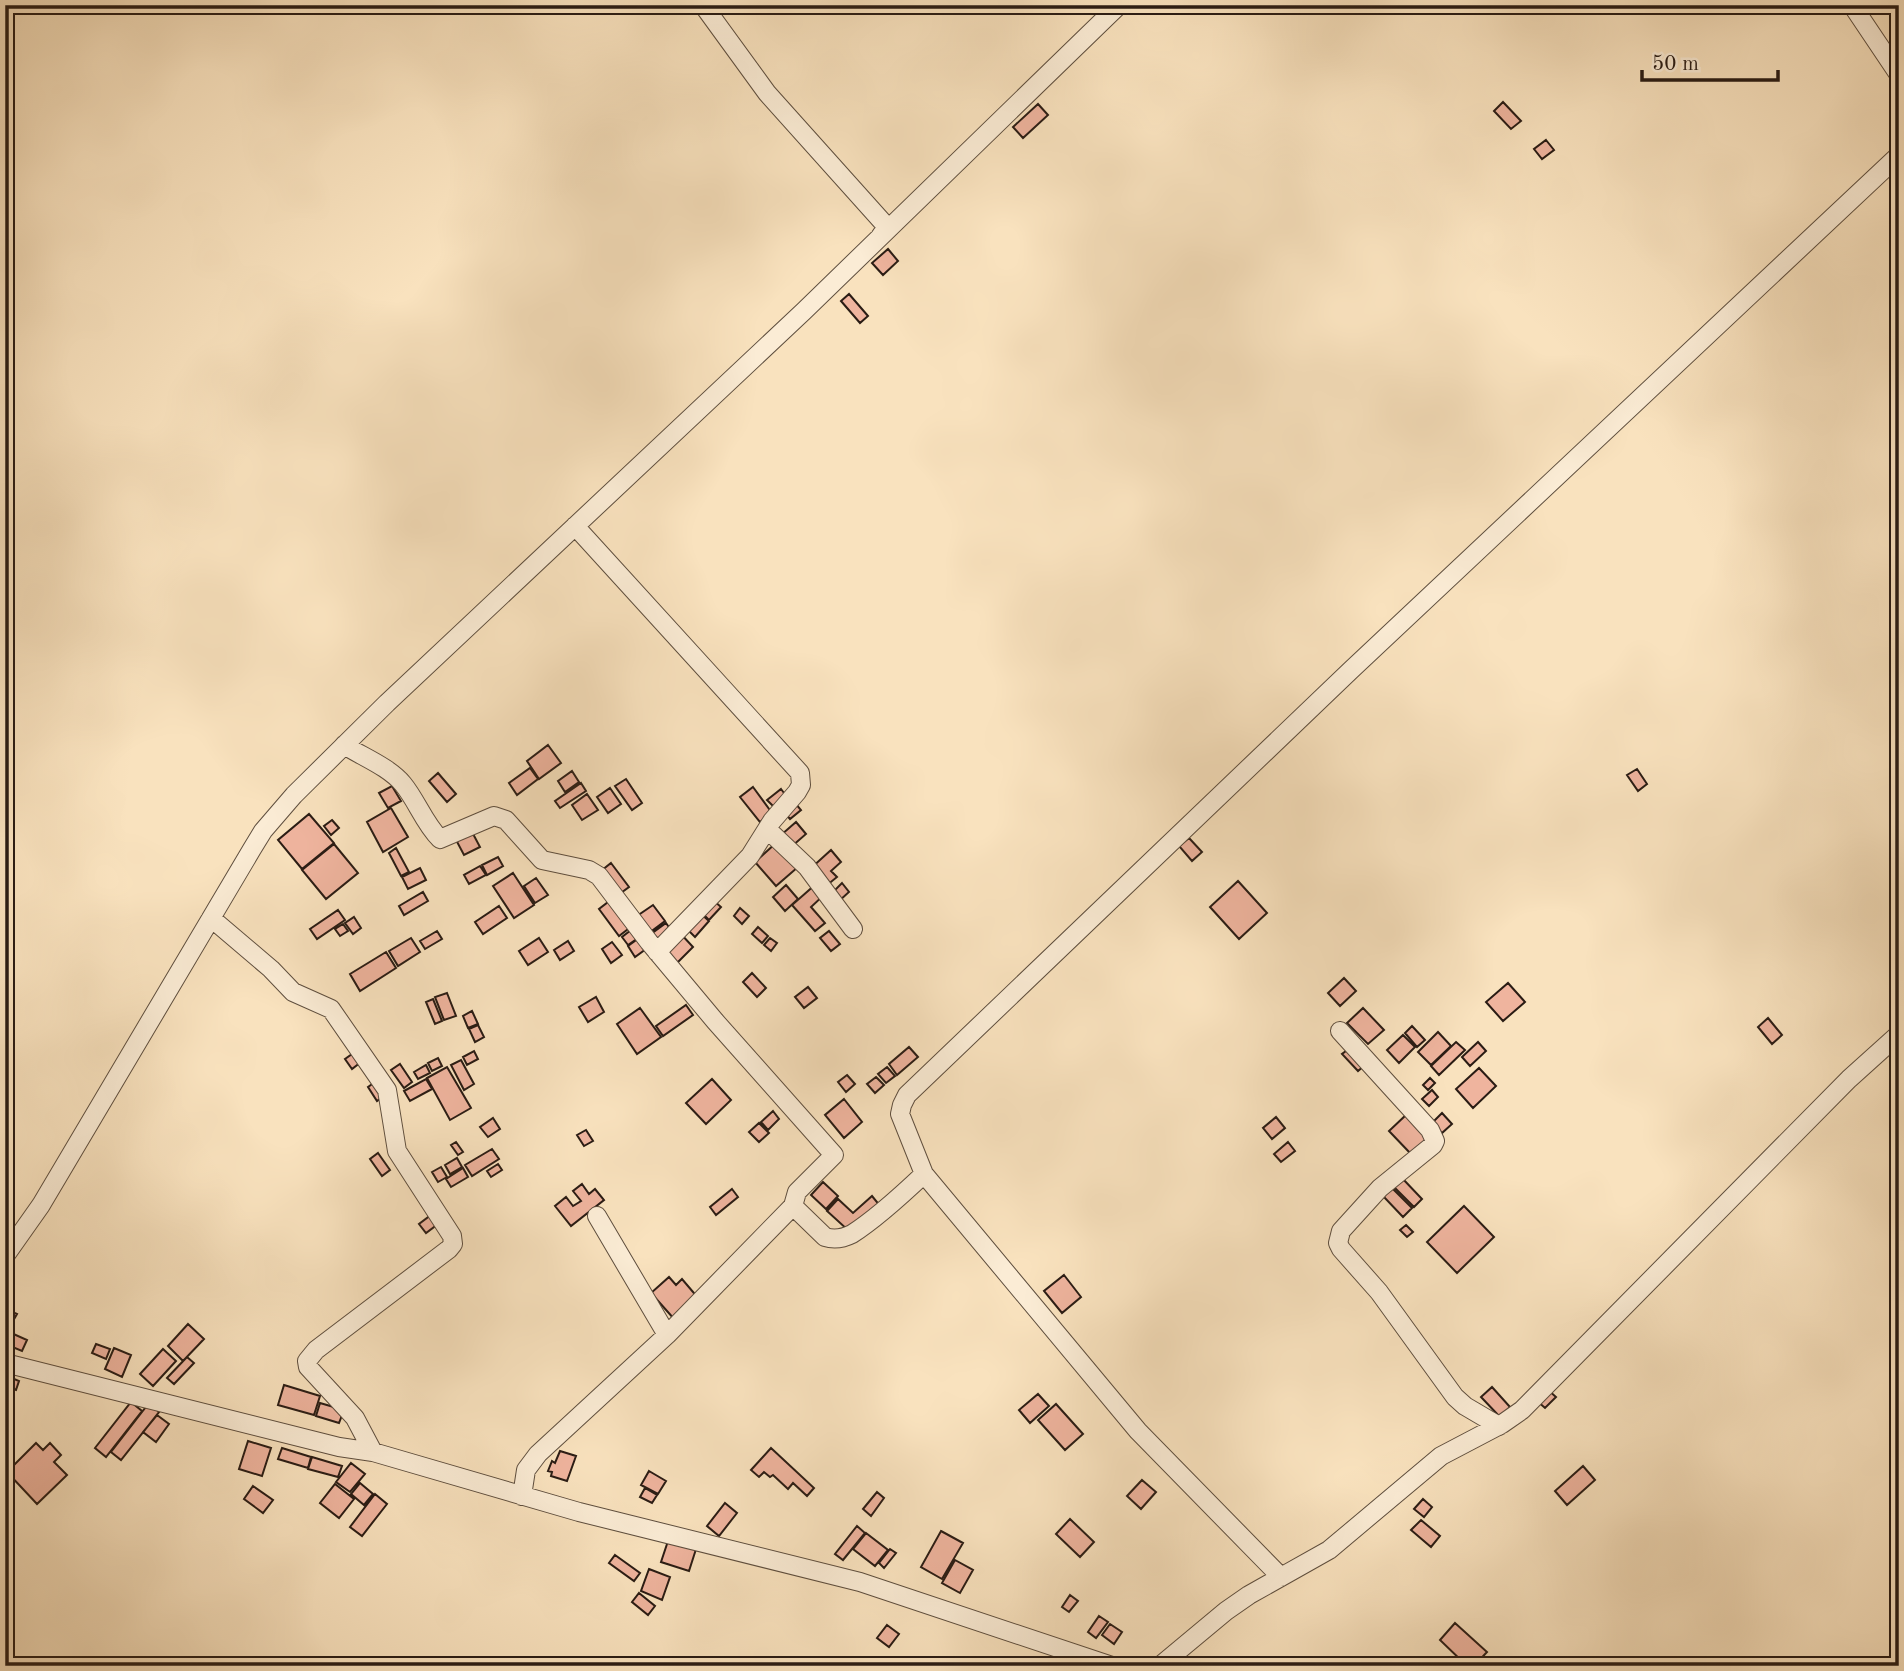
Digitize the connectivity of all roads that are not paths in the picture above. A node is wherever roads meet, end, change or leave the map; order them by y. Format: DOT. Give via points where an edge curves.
graph roads {
  1 [pos="703,5"];
  2 [pos="1119,5"];
  3 [pos="1852,5"];
  4 [pos="1899,75"];
  5 [pos="1899,155"];
  6 [pos="882,228"];
  7 [pos="575,526"];
  8 [pos="344,745"];
  9 [pos="766,829"];
  10 [pos="211,918"];
  11 [pos="853,929"];
  12 [pos="657,952"];
  13 [pos="1340,1031"];
  14 [pos="1899,1034"];
  15 [pos="924,1174"];
  16 [pos="793,1206"];
  17 [pos="597,1216"];
  18 [pos="5,1256"];
  19 [pos="667,1335"];
  20 [pos="5,1363"];
  21 [pos="1499,1426"];
  22 [pos="373,1452"];
  23 [pos="522,1496"];
  24 [pos="1281,1577"];
  25 [pos="1112,1666"];
  26 [pos="1160,1666"];
  1 -- 6 [label="street" via="767,93"];
  2 -- 6 [label="street"];
  3 -- 4 [label="street"];
  5 -- 15 [label="street" via="907,1095 900,1115"];
  6 -- 7 [label="street" via="720,391"];
  7 -- 8 [label="street"];
  7 -- 9 [label="street" via="800,773 797,792"];
  8 -- 10 [label="street" via="263,831"];
  8 -- 12 [label="street" via="395,776 440,838 500,817 542,860 594,872"];
  9 -- 11 [label="street" via="807,867"];
  9 -- 12 [label="street" via="740,867"];
  10 -- 18 [label="street" via="61,1173"];
  10 -- 22 [label="street" via="293,992 331,1009 383,1082 397,1151 452,1237 449,1249 307,1361 355,1418"];
  12 -- 16 [label="street" via="834,1155 797,1192"];
  13 -- 21 [label="street" via="1435,1141 1380,1188 1341,1231 1338,1243 1455,1397"];
  14 -- 21 [label="street" via="1522,1410"];
  15 -- 16 [label="street" via="850,1235 825,1237"];
  15 -- 24 [label="street" via="1138,1431"];
  16 -- 19 [label="street"];
  17 -- 19 [label="street"];
  19 -- 23 [label="street" via="538,1454 526,1470"];
  20 -- 22 [label="street"];
  21 -- 24 [label="street" via="1450,1450 1329,1550"];
  22 -- 23 [label="street"];
  23 -- 25 [label="street" via="860,1582"];
  24 -- 26 [label="street" via="1226,1611"];
}
